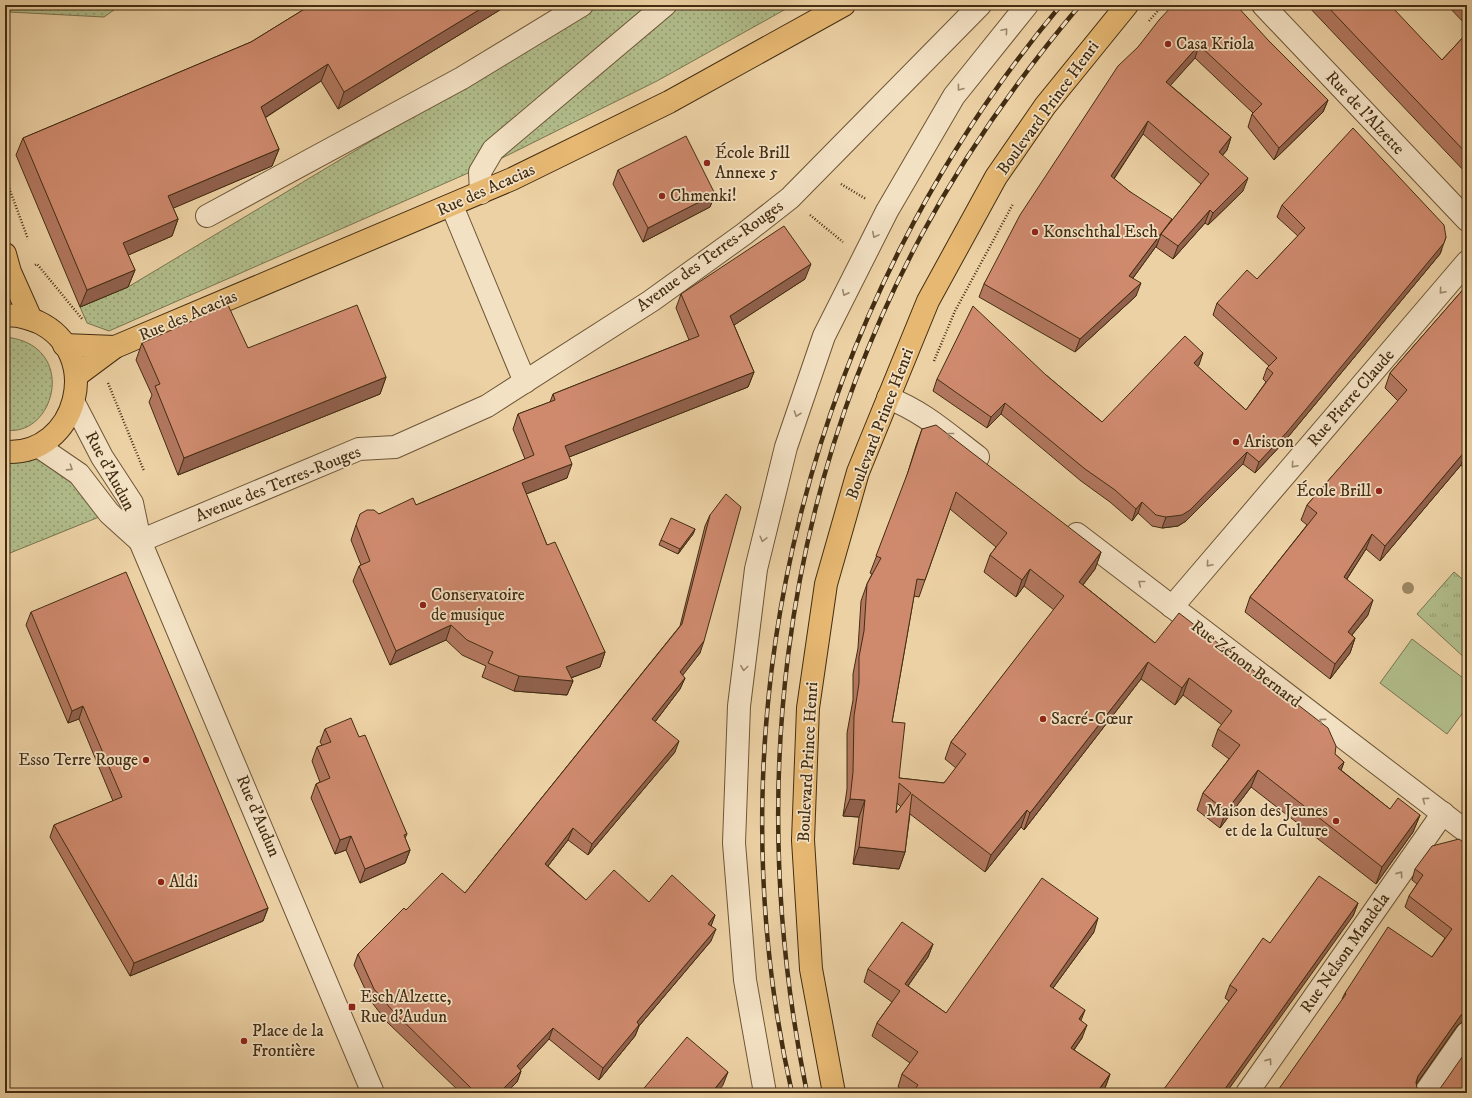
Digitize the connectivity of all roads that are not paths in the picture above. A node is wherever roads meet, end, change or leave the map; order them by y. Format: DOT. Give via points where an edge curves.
graph roads {
  1 [pos="582,5"];
  2 [pos="665,5"];
  3 [pos="844,5"];
  4 [pos="980,5"];
  5 [pos="1027,5"];
  6 [pos="1127,5"];
  7 [pos="1263,5"];
  8 [pos="481,193"];
  9 [pos="452,206"];
  10 [pos="207,216"];
  11 [pos="1467,220"];
  12 [pos="5,254"];
  13 [pos="1467,262"];
  14 [pos="5,316"];
  15 [pos="31,319"];
  16 [pos="64,346"];
  17 [pos="115,347"];
  18 [pos="76,376"];
  19 [pos="525,382"];
  20 [pos="888,398"];
  21 [pos="74,403"];
  22 [pos="38,446"];
  23 [pos="5,452"];
  24 [pos="991,467"];
  25 [pos="1060,520"];
  26 [pos="140,541"];
  27 [pos="1172,607"];
  28 [pos="1443,813"];
  29 [pos="1467,832"];
  30 [pos="1467,1033"];
  31 [pos="373,1093"];
  32 [pos="765,1093"];
  33 [pos="834,1093"];
  34 [pos="1247,1093"];
  35 [pos="1425,1093"];
  1 -- 10 [label="street" via="462,78"];
  2 -- 8 [label="street" via="493,150 480,172"];
  3 -- 8 [label="main road, Rue des Acacias" via="669,102"];
  4 -- 19 [label="street, Avenue des Terres-Rouges" via="790,198 651,300"];
  5 -- 32 [label="street, one-way" via="954,96 862,258 824,336 786,446 756,569 739,706 734,843 745,980"];
  6 -- 20 [label="main road, Boulevard Prince Henri" via="1045,106 996,177 928,301"];
  7 -- 11 [label="street, Rue de l'Alzette"];
  8 -- 9 [label="main road, Rue des Acacias"];
  9 -- 17 [label="main road, Rue des Acacias"];
  9 -- 19 [label="street"];
  12 -- 15 [label="main road" via="10,272"];
  13 -- 27 [label="street, Rue Pierre Claude, one-way"];
  14 -- 15 [label="main road"];
  15 -- 16 [label="main road" via="54,333"];
  16 -- 17 [label="main road, Rue des Acacias"];
  16 -- 18 [label="main road" via="72,360"];
  17 -- 18 [label="main road, Rue des Acacias"];
  18 -- 21 [label="main road"];
  19 -- 26 [label="street, Avenue des Terres-Rouges" via="487,406 395,447 359,449"];
  24 -- 20 [label="street, one-way" via="923,414 906,404"];
  20 -- 33 [label="main road, Boulevard Prince Henri" via="858,472 826,584 808,708 802,840 811,969"];
  21 -- 22 [label="main road" via="67,420 54,436"];
  21 -- 26 [label="street, Rue d'Audun" via="102,457 132,503"];
  22 -- 23 [label="main road" via="16,453"];
  22 -- 26 [label="street, Rue d'Audun, one-way" via="79,474 109,512"];
  27 -- 25 [label="street, Rue Zénon Bernard, one-way"];
  26 -- 31 [label="street, Rue d'Audun"];
  28 -- 27 [label="street, Rue Zénon Bernard, one-way"];
  28 -- 29 [label="street, Rue Zénon Bernard"];
  34 -- 28 [label="street, Rue Nelson Mandela, one-way"];
  30 -- 35 [label="street"];
}
